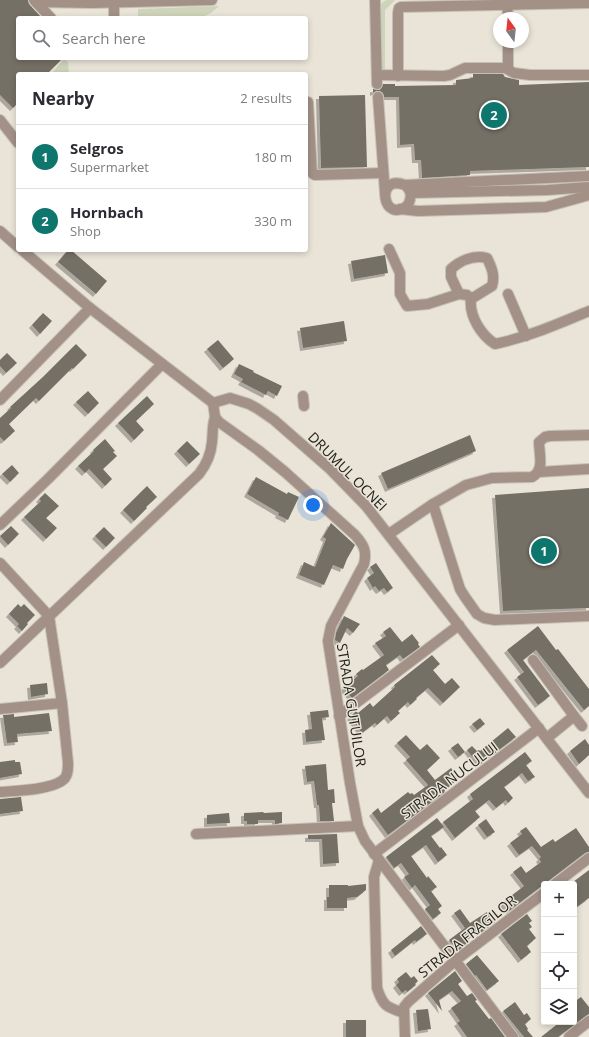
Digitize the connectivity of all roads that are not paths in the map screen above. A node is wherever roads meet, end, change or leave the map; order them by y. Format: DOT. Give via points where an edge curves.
graph roads {
  1 [pos="212,0"];
  2 [pos="375,0"];
  3 [pos="35,1"];
  4 [pos="114,1"];
  5 [pos="138,1"];
  6 [pos="507,2"];
  7 [pos="589,3"];
  8 [pos="508,12"];
  9 [pos="49,16"];
  10 [pos="114,16"];
  11 [pos="508,48"];
  12 [pos="508,69"];
  13 [pos="589,75"];
  14 [pos="398,76"];
  15 [pos="378,97"];
  16 [pos="308,102"];
  17 [pos="0,120"];
  18 [pos="16,140"];
  19 [pos="383,175"];
  20 [pos="589,176"];
  21 [pos="547,178"];
  22 [pos="589,187"];
  23 [pos="408,189"];
  24 [pos="548,190"];
  25 [pos="385,193"];
  26 [pos="589,195"];
  27 [pos="546,207"];
  28 [pos="400,210"];
  29 [pos="2,235"];
  30 [pos="16,246"];
  31 [pos="389,249"];
  32 [pos="24,252"];
  33 [pos="459,294"];
  34 [pos="508,294"];
  35 [pos="471,298"];
  36 [pos="90,308"];
  37 [pos="589,311"];
  38 [pos="526,336"];
  39 [pos="162,364"];
  40 [pos="0,400"];
  41 [pos="213,403"];
  42 [pos="215,417"];
  43 [pos="589,435"];
  44 [pos="589,469"];
  45 [pos="539,472"];
  46 [pos="433,504"];
  47 [pos="0,525"];
  48 [pos="389,534"];
  49 [pos="0,563"];
  50 [pos="49,616"];
  51 [pos="589,616"];
  52 [pos="459,626"];
  53 [pos="533,660"];
  54 [pos="0,663"];
  55 [pos="62,703"];
  56 [pos="0,709"];
  57 [pos="339,716"];
  58 [pos="574,716"];
  59 [pos="582,726"];
  60 [pos="540,728"];
  61 [pos="547,738"];
  62 [pos="0,792"];
  63 [pos="589,793"];
  64 [pos="358,826"];
  65 [pos="196,834"];
  66 [pos="376,857"];
  67 [pos="589,858"];
  68 [pos="559,881"];
  69 [pos="541,895"];
  70 [pos="456,960"];
  71 [pos="404,1013"];
  72 [pos="589,1021"];
  73 [pos="405,1037"];
  74 [pos="513,1037"];
  75 [pos="569,1037"];
  1 -- 5 [label="street"];
  2 -- 14 [label="street" via="377,80"];
  3 -- 4 [label="street" via="72,4"];
  3 -- 9 [label="street"];
  4 -- 5 [label="street"];
  4 -- 10 [label="street"];
  6 -- 7 [label="street"];
  6 -- 8 [label="street"];
  6 -- 14 [label="street" via="401,7 398,13"];
  11 -- 12 [label="street"];
  12 -- 13 [label="street" via="514,73 530,75"];
  12 -- 14 [label="street" via="469,68 447,76"];
  15 -- 19 [label="street"];
  16 -- 19 [label="street" via="312,173"];
  17 -- 18 [label="street"];
  19 -- 25 [label="street"];
  20 -- 21 [label="street"];
  21 -- 23 [label="street"];
  21 -- 24 [label="street"];
  22 -- 24 [label="street"];
  23 -- 24 [label="street"];
  23 -- 25 [label="street" via="400,183 391,185"];
  23 -- 28 [label="street" via="410,200 408,205"];
  24 -- 27 [label="street"];
  25 -- 28 [label="street" via="388,205"];
  26 -- 27 [label="street"];
  27 -- 28 [label="street"];
  29 -- 30 [label="street"];
  31 -- 33 [label="street" via="400,273 400,294 407,306 428,304"];
  32 -- 36 [label="street"];
  33 -- 35 [label="street"];
  33 -- 35 [label="street" via="451,277 451,269 468,259 479,256 487,258 494,279 492,286"];
  34 -- 38 [label="street"];
  35 -- 38 [label="street" via="470,307 474,318 486,338 495,344"];
  36 -- 39 [label="street"];
  36 -- 40 [label="street"];
  37 -- 38 [label="street"];
  39 -- 41 [label="street"];
  39 -- 47 [label="street"];
  41 -- 42 [label="street"];
  41 -- 48 [label="street, DRUMUL OCNEI" via="230,398 236,399 274,420 335,474"];
  42 -- 50 [label="street" via="210,452 199,474"];
  42 -- 57 [label="street, STRADA GUTUILOR" via="285,472 355,535 365,548 364,564 329,634"];
  43 -- 45 [label="street" via="550,436 542,439 539,442"];
  44 -- 45 [label="street"];
  45 -- 46 [label="street" via="532,477 492,478 466,485"];
  46 -- 48 [label="street"];
  46 -- 51 [label="street" via="460,589 476,614 495,620"];
  48 -- 52 [label="street, DRUMUL OCNEI"];
  49 -- 50 [label="street"];
  50 -- 54 [label="street"];
  50 -- 55 [label="street"];
  52 -- 57 [label="street"];
  52 -- 60 [label="street, DRUMUL OCNEI"];
  53 -- 58 [label="street"];
  55 -- 56 [label="street"];
  55 -- 62 [label="street" via="68,763 66,777 61,782 44,787"];
  57 -- 64 [label="street, STRADA GUTUILOR"];
  58 -- 59 [label="street"];
  58 -- 61 [label="street"];
  60 -- 61 [label="street, DRUMUL OCNEI"];
  60 -- 66 [label="street, STRADA NUCULUI"];
  61 -- 63 [label="street, DRUMUL OCNEI"];
  64 -- 65 [label="street"];
  64 -- 66 [label="street, STRADA GUTUILOR"];
  66 -- 70 [label="street, STRADA GUTUILOR"];
  66 -- 71 [label="street" via="374,877 377,988 381,1002"];
  67 -- 68 [label="street"];
  69 -- 70 [label="street, STRADA FRAGILOR"];
  70 -- 71 [label="street, STRADA FRAGILOR" via="408,1002 404,1007"];
  70 -- 74 [label="street, STRADA GUTUILOR"];
  71 -- 73 [label="street"];
  72 -- 75 [label="street"];
}
